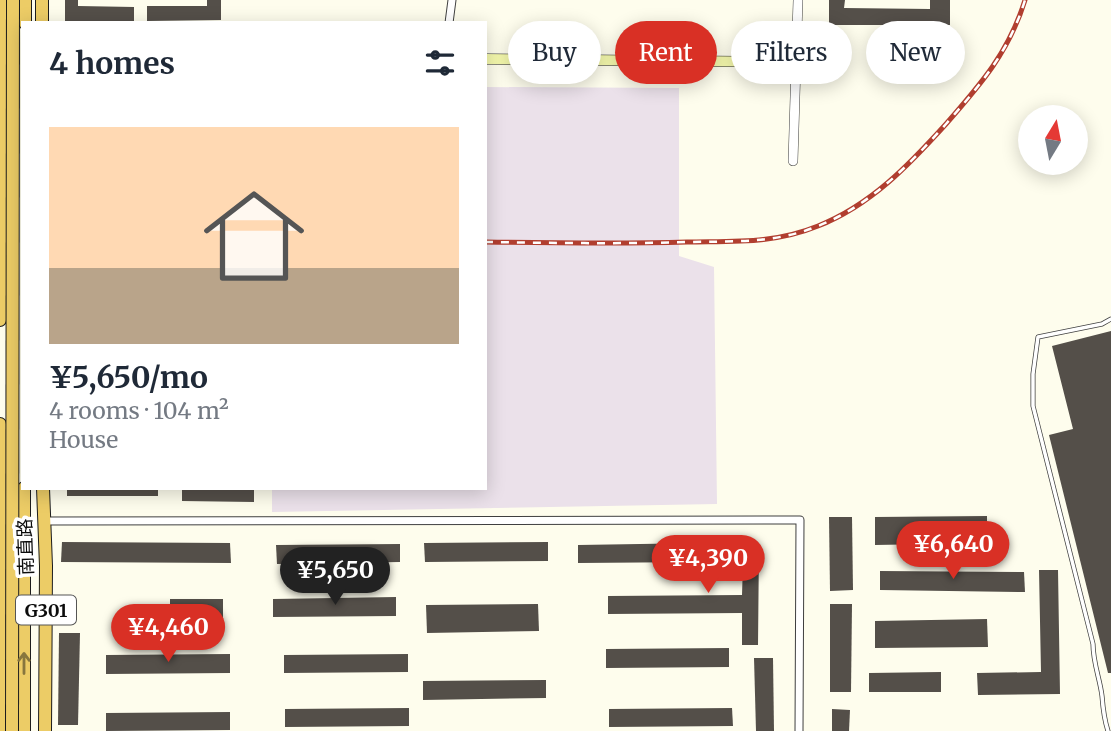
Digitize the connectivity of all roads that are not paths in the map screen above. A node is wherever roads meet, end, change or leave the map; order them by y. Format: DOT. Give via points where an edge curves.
graph roads {
  1 [pos="4,0"];
  2 [pos="13,0"];
  3 [pos="25,0"];
  4 [pos="42,0"];
  5 [pos="452,0"];
  6 [pos="798,0"];
  7 [pos="25,21"];
  8 [pos="42,21"];
  9 [pos="449,21"];
  10 [pos="798,21"];
  11 [pos="2,52"];
  12 [pos="21,53"];
  13 [pos="487,59"];
  14 [pos="731,61"];
  15 [pos="796,84"];
  16 [pos="793,161"];
  17 [pos="1111,319"];
  18 [pos="0,320"];
  19 [pos="0,425"];
  20 [pos="24,490"];
  21 [pos="43,490"];
  22 [pos="43,521"];
  23 [pos="46,566"];
  24 [pos="2,731"];
  25 [pos="12,731"];
  26 [pos="24,731"];
  27 [pos="38,731"];
  28 [pos="45,731"];
  29 [pos="799,731"];
  30 [pos="1108,731"];
  1 -- 11 [label="highway"];
  2 -- 25 [label="highway, bridge"];
  3 -- 7 [label="highway"];
  4 -- 8 [label="highway"];
  5 -- 9 [label="street"];
  6 -- 10 [label="street"];
  11 -- 12 [label="main road"];
  11 -- 18 [label="highway"];
  13 -- 14 [label="main road"];
  15 -- 16 [label="street"];
  17 -- 30 [label="lane" via="1038,337 1033,374 1033,405 1093,644"];
  19 -- 24 [label="highway"];
  26 -- 20 [label="highway, one-way"];
  21 -- 22 [label="highway, 南直路 / G301"];
  22 -- 23 [label="highway, 南直路 / G301"];
  22 -- 29 [label="street" via="800,520"];
  23 -- 27 [label="highway" via="38,594"];
  23 -- 28 [label="highway, 南直路 / G301"];
}
